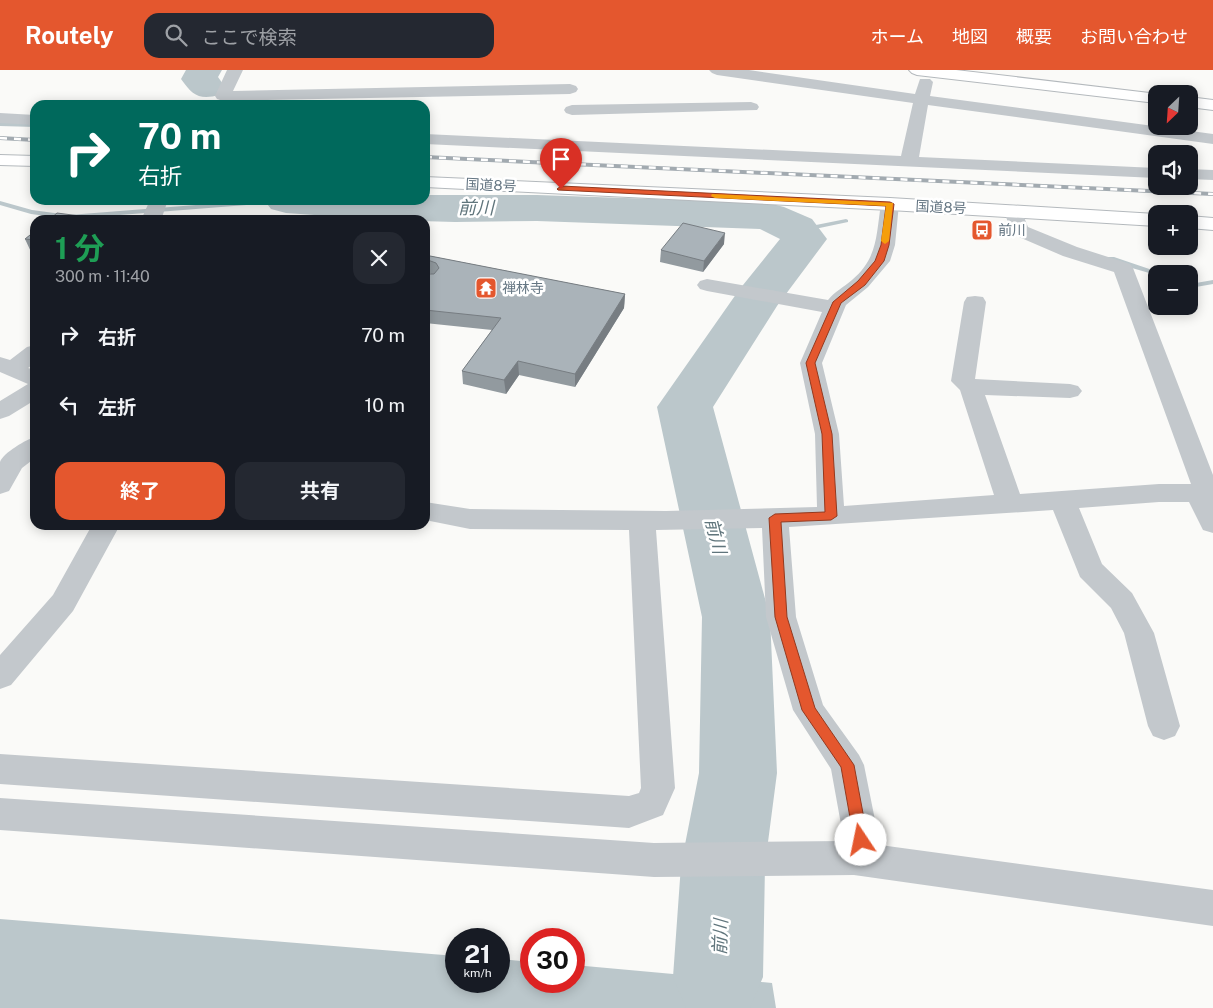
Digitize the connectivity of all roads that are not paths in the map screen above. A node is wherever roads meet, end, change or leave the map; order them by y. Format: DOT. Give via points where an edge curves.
graph roads {
  1 [pos="235,70"];
  2 [pos="569,70"];
  3 [pos="717,70"];
  4 [pos="921,84"];
  5 [pos="570,89"];
  6 [pos="1148,98"];
  7 [pos="221,100"];
  8 [pos="250,100"];
  9 [pos="1198,103"];
  10 [pos="1213,105"];
  11 [pos="751,106"];
  12 [pos="572,110"];
  13 [pos="0,118"];
  14 [pos="30,120"];
  15 [pos="430,139"];
  16 [pos="1213,139"];
  17 [pos="574,146"];
  18 [pos="0,160"];
  19 [pos="30,161"];
  20 [pos="908,162"];
  21 [pos="1148,173"];
  22 [pos="1198,174"];
  23 [pos="1213,175"];
  24 [pos="430,182"];
  25 [pos="890,204"];
  26 [pos="1013,211"];
  27 [pos="1148,219"];
  28 [pos="1198,223"];
  29 [pos="1213,224"];
  30 [pos="707,285"];
  31 [pos="975,302"];
  32 [pos="835,308"];
  33 [pos="30,355"];
  34 [pos="6,367"];
  35 [pos="30,376"];
  36 [pos="971,387"];
  37 [pos="1070,391"];
  38 [pos="30,393"];
  39 [pos="0,411"];
  40 [pos="30,449"];
  41 [pos="0,485"];
  42 [pos="1206,493"];
  43 [pos="1063,500"];
  44 [pos="1010,503"];
  45 [pos="430,511"];
  46 [pos="831,516"];
  47 [pos="762,518"];
  48 [pos="654,521"];
  49 [pos="1213,523"];
  50 [pos="103,530"];
  51 [pos="0,676"];
  52 [pos="1164,726"];
  53 [pos="0,769"];
  54 [pos="0,814"];
  55 [pos="859,858"];
  56 [pos="1213,908"];
  1 -- 7 [label="street"];
  2 -- 5 [label="street"];
  3 -- 4 [label="street"];
  4 -- 6 [label="highway"];
  4 -- 16 [label="street" via="1049,118"];
  4 -- 20 [label="street"];
  5 -- 8 [label="street"];
  5 -- 12 [label="street"];
  9 -- 10 [label="highway"];
  11 -- 12 [label="street"];
  12 -- 17 [label="street"];
  13 -- 14 [label="street"];
  15 -- 17 [label="street"];
  17 -- 20 [label="street"];
  18 -- 19 [label="highway"];
  20 -- 21 [label="street"];
  22 -- 23 [label="street"];
  24 -- 25 [label="highway, 国道8号"];
  25 -- 26 [label="highway, 国道8号"];
  25 -- 32 [label="street" via="880,261 862,283 837,302"];
  26 -- 27 [label="highway, 国道8号"];
  26 -- 42 [label="street" via="1019,230 1034,238 1123,268"];
  28 -- 29 [label="highway"];
  30 -- 32 [label="street"];
  31 -- 36 [label="street" via="963,381"];
  32 -- 46 [label="street" via="811,363 827,434"];
  33 -- 34 [label="street"];
  34 -- 35 [label="street"];
  36 -- 37 [label="street"];
  36 -- 44 [label="street"];
  38 -- 39 [label="street"];
  40 -- 41 [label="street" via="12,463"];
  42 -- 43 [label="street"];
  42 -- 49 [label="street"];
  43 -- 44 [label="street"];
  43 -- 52 [label="street" via="1090,570 1122,601 1139,633"];
  44 -- 46 [label="street"];
  45 -- 48 [label="street" via="470,519"];
  46 -- 47 [label="street"];
  47 -- 48 [label="street"];
  47 -- 55 [label="street" via="781,617 809,710 847,765"];
  48 -- 53 [label="street" via="658,788 651,804 629,812"];
  50 -- 51 [label="street" via="63,603"];
  54 -- 55 [label="street" via="654,860"];
  55 -- 56 [label="street"];
}
